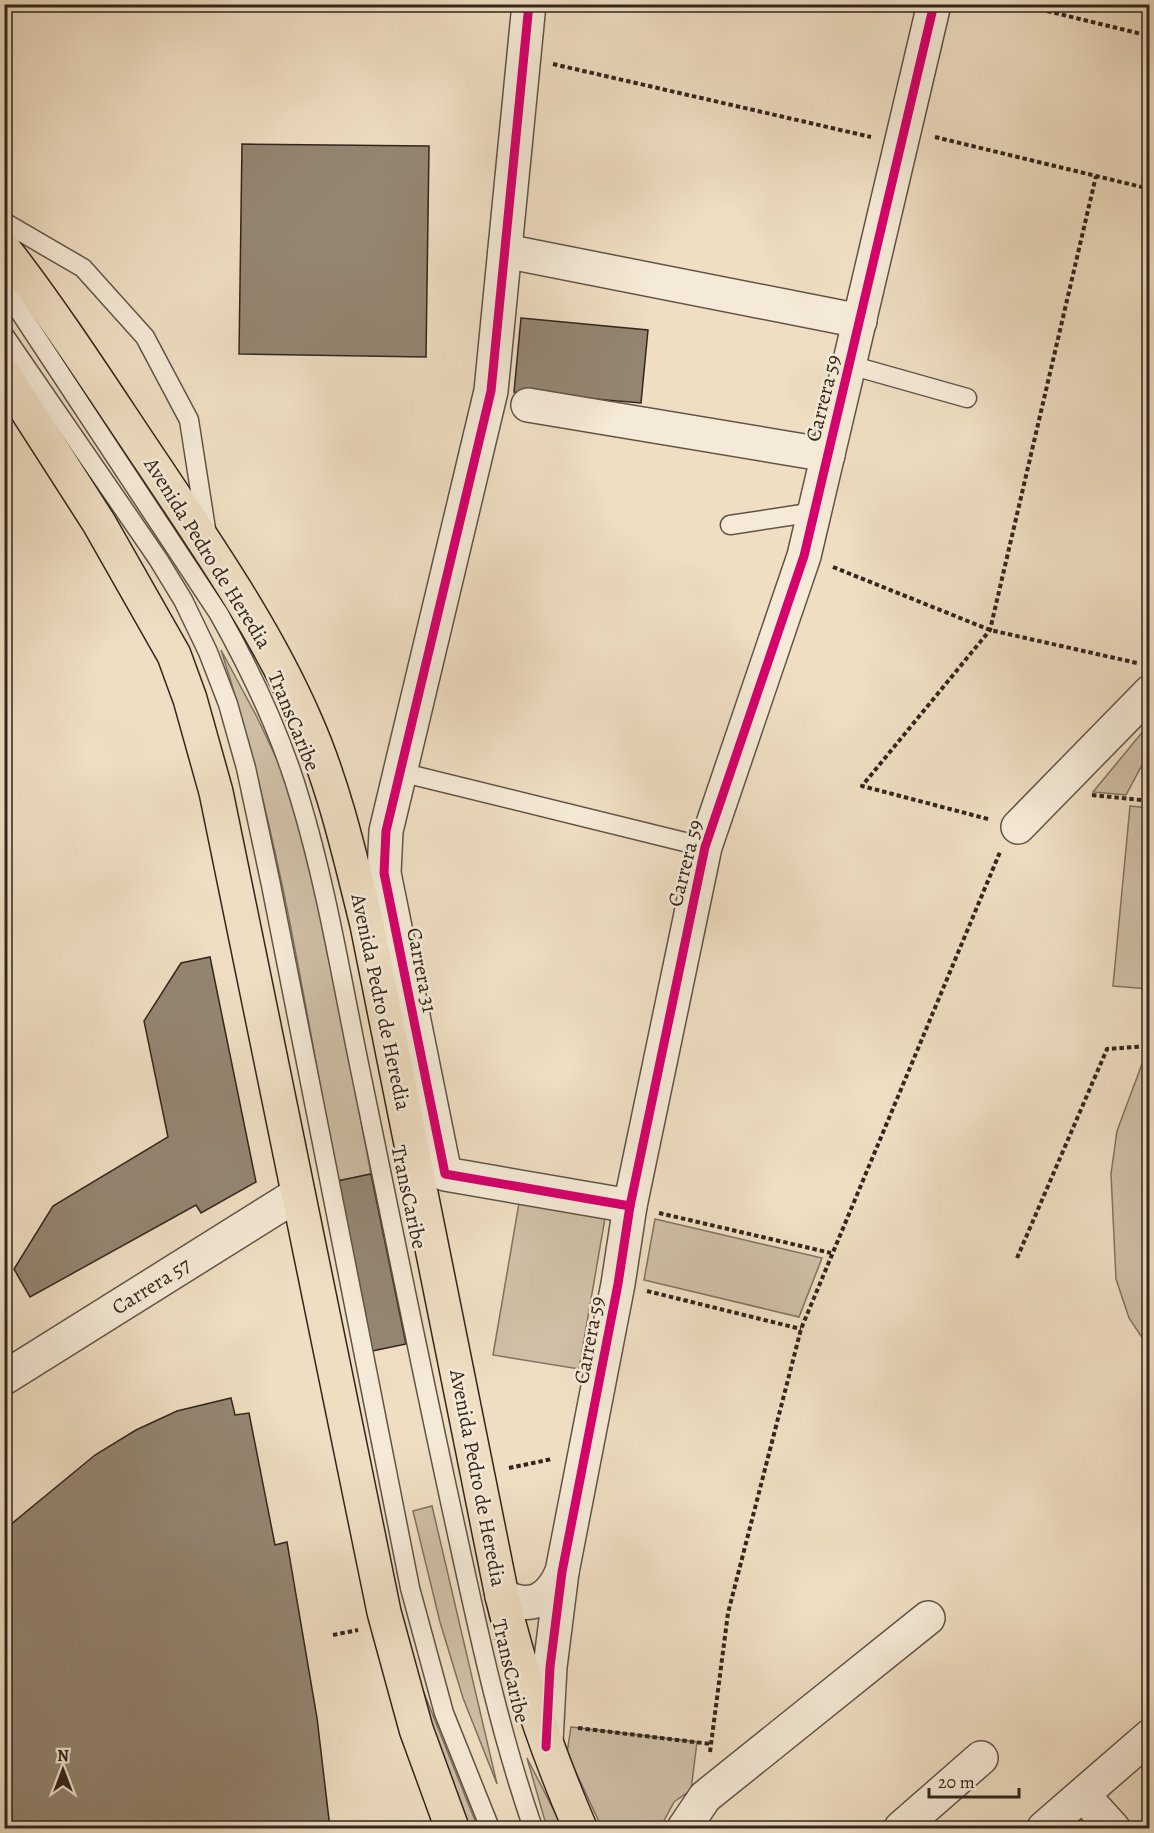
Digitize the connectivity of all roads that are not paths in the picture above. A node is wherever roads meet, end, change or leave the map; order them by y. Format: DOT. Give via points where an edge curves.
graph roads {
  1 [pos="529,4"];
  2 [pos="934,4"];
  3 [pos="4,222"];
  4 [pos="4,249"];
  5 [pos="505,251"];
  6 [pos="4,288"];
  7 [pos="860,321"];
  8 [pos="4,335"];
  9 [pos="850,365"];
  10 [pos="4,375"];
  11 [pos="967,398"];
  12 [pos="528,405"];
  13 [pos="828,456"];
  14 [pos="815,512"];
  15 [pos="730,525"];
  16 [pos="211,551"];
  17 [pos="1144,677"];
  18 [pos="400,772"];
  19 [pos="1009,840"];
  20 [pos="705,847"];
  21 [pos="298,1194"];
  22 [pos="630,1206"];
  23 [pos="4,1378"];
  24 [pos="562,1572"];
  25 [pos="502,1596"];
  26 [pos="928,1618"];
  27 [pos="546,1736"];
  28 [pos="1149,1736"];
  29 [pos="981,1758"];
  30 [pos="1083,1795"];
  31 [pos="452,1828"];
  32 [pos="490,1828"];
  33 [pos="533,1828"];
  34 [pos="580,1828"];
  35 [pos="684,1828"];
  36 [pos="901,1828"];
  37 [pos="1044,1828"];
  38 [pos="1113,1828"];
  1 -- 5 [label="street, Carrera 31"];
  2 -- 7 [label="street, Carrera 59"];
  3 -- 16 [label="lane" via="83,268 145,337 189,420 199,498"];
  4 -- 16 [label="highway, Avenida Pedro de Heredia" via="68,337"];
  5 -- 7 [label="street"];
  5 -- 18 [label="street, Carrera 31" via="491,391"];
  6 -- 33 [label="lane, TransCaribe" via="219,614 255,682 288,761 319,873 493,1697"];
  7 -- 9 [label="street, Carrera 59"];
  8 -- 32 [label="lane" via="164,569 208,652 228,704 271,885 410,1588 444,1713"];
  9 -- 11 [label="lane"];
  9 -- 13 [label="street, Carrera 59"];
  10 -- 21 [label="highway" via="151,610 174,655 190,699 216,792"];
  12 -- 13 [label="street"];
  13 -- 14 [label="street, Carrera 59"];
  14 -- 15 [label="lane"];
  14 -- 20 [label="street, Carrera 59" via="804,556"];
  16 -- 25 [label="highway, Avenida Pedro de Heredia" via="306,720 350,856"];
  17 -- 19 [label="street"];
  18 -- 20 [label="lane"];
  18 -- 22 [label="street, Carrera 31" via="386,831 384,873 446,1174"];
  20 -- 22 [label="street, Carrera 59"];
  21 -- 23 [label="street, Carrera 57"];
  21 -- 31 [label="highway" via="384,1612 416,1729"];
  22 -- 24 [label="street, Carrera 59"];
  24 -- 25 [label="street, Carrera 59" via="546,1597 516,1603"];
  24 -- 27 [label="street, Carrera 59"];
  25 -- 27 [label="highway, Avenida Pedro de Heredia" via="525,1685"];
  26 -- 35 [label="street" via="705,1797"];
  27 -- 34 [label="highway, Avenida Pedro de Heredia"];
  28 -- 30 [label="street"];
  29 -- 36 [label="street"];
  30 -- 37 [label="street"];
  30 -- 38 [label="street"];
}
